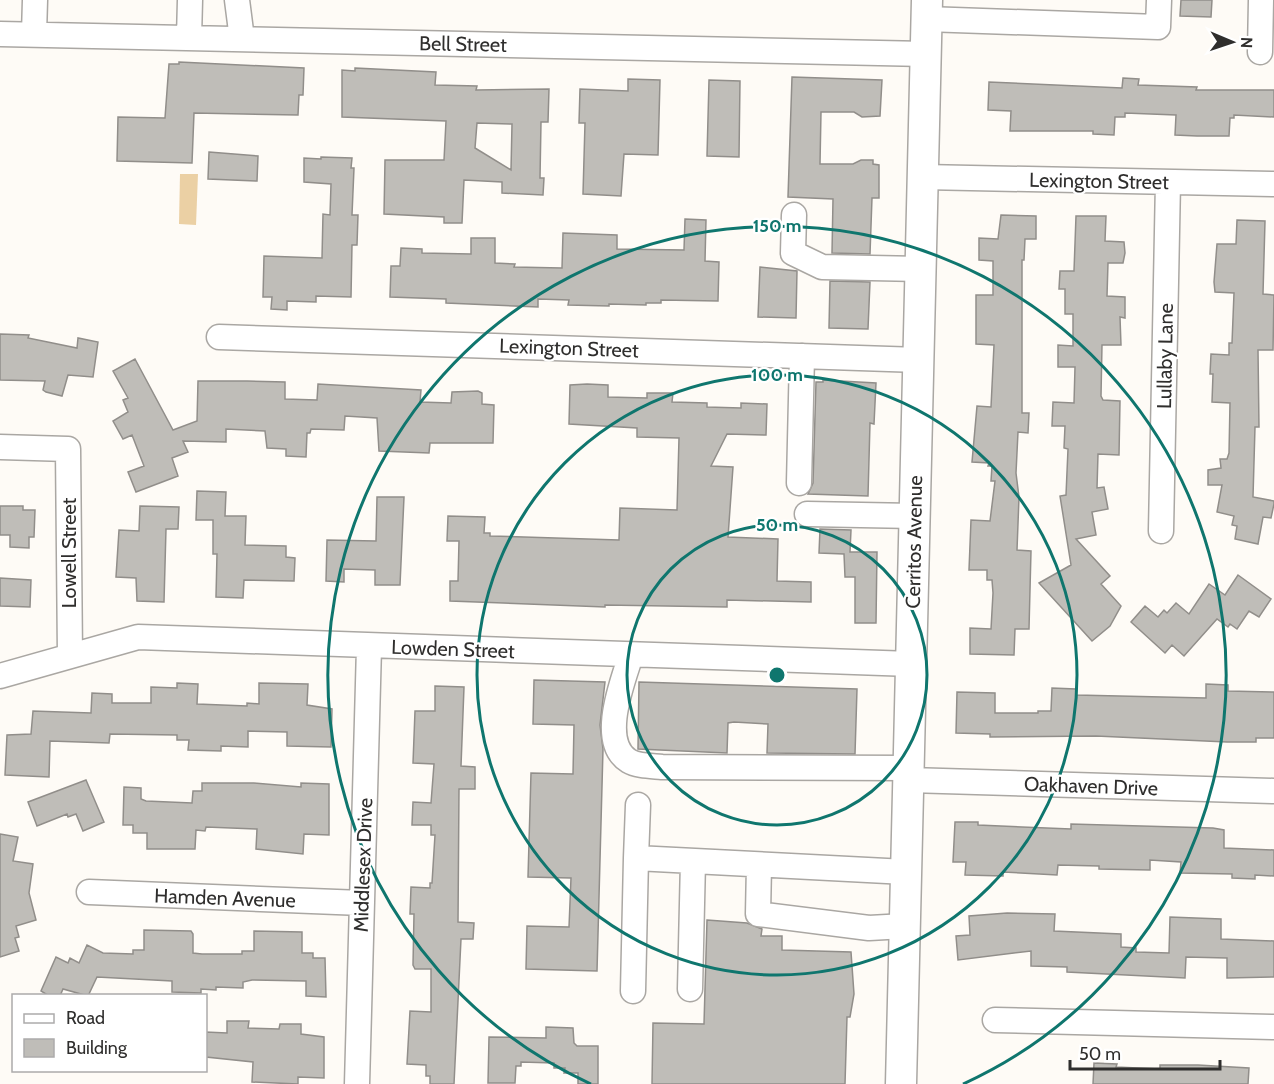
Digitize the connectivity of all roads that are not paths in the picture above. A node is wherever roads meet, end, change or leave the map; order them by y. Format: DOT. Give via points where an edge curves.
graph roads {
  1 [pos="35,0"];
  2 [pos="190,0"];
  3 [pos="237,0"];
  4 [pos="1159,0"];
  5 [pos="1261,0"];
  6 [pos="926,9"];
  7 [pos="0,34"];
  8 [pos="34,34"];
  9 [pos="189,38"];
  10 [pos="242,39"];
  11 [pos="1260,52"];
  12 [pos="926,54"];
  13 [pos="923,177"];
  14 [pos="1168,182"];
  15 [pos="1274,184"];
  16 [pos="794,215"];
  17 [pos="921,269"];
  18 [pos="219,337"];
  19 [pos="802,356"];
  20 [pos="919,360"];
  21 [pos="0,447"];
  22 [pos="799,483"];
  23 [pos="807,514"];
  24 [pos="915,516"];
  25 [pos="1161,531"];
  26 [pos="369,647"];
  27 [pos="631,655"];
  28 [pos="70,656"];
  29 [pos="911,664"];
  30 [pos="0,676"];
  31 [pos="909,774"];
  32 [pos="1274,791"];
  33 [pos="638,804"];
  34 [pos="636,858"];
  35 [pos="693,861"];
  36 [pos="759,865"];
  37 [pos="906,872"];
  38 [pos="89,892"];
  39 [pos="362,903"];
  40 [pos="905,926"];
  41 [pos="690,989"];
  42 [pos="633,991"];
  43 [pos="995,1020"];
  44 [pos="1274,1027"];
  45 [pos="357,1084"];
  46 [pos="901,1084"];
  1 -- 8 [label="street"];
  2 -- 9 [label="street"];
  3 -- 10 [label="street"];
  4 -- 6 [label="street" via="1158,27"];
  5 -- 11 [label="street"];
  6 -- 12 [label="main road, Cerritos Avenue"];
  7 -- 8 [label="street, Bell Street"];
  8 -- 9 [label="street, Bell Street"];
  9 -- 10 [label="street, Bell Street"];
  10 -- 12 [label="street, Bell Street"];
  12 -- 13 [label="main road, Cerritos Avenue"];
  13 -- 14 [label="street, Lexington Street"];
  13 -- 17 [label="main road, Cerritos Avenue"];
  14 -- 15 [label="street, Lexington Street"];
  14 -- 25 [label="street, Lullaby Lane"];
  16 -- 17 [label="street" via="793,253 822,267"];
  17 -- 20 [label="main road, Cerritos Avenue"];
  18 -- 19 [label="street, Lexington Street"];
  19 -- 20 [label="street, Lexington Street"];
  19 -- 22 [label="street"];
  20 -- 24 [label="main road, Cerritos Avenue"];
  21 -- 28 [label="street, Lowell Street" via="68,449"];
  23 -- 24 [label="street"];
  24 -- 29 [label="main road, Cerritos Avenue"];
  26 -- 27 [label="street, Lowden Street"];
  26 -- 28 [label="street, Lowden Street" via="138,637"];
  26 -- 39 [label="street, Middlesex Drive"];
  27 -- 29 [label="street, Lowden Street"];
  27 -- 31 [label="street, Oakhaven Drive" via="618,695 614,733 619,750 630,762 662,767"];
  28 -- 30 [label="street, Lowden Street"];
  29 -- 31 [label="main road, Cerritos Avenue"];
  31 -- 32 [label="street, Oakhaven Drive"];
  31 -- 37 [label="main road, Cerritos Avenue"];
  33 -- 34 [label="street"];
  34 -- 35 [label="street"];
  34 -- 42 [label="street"];
  35 -- 36 [label="street"];
  35 -- 41 [label="street"];
  36 -- 37 [label="street"];
  36 -- 40 [label="street" via="758,914 869,928"];
  37 -- 40 [label="main road, Cerritos Avenue"];
  38 -- 39 [label="street, Hamden Avenue"];
  39 -- 45 [label="street, Middlesex Drive"];
  40 -- 46 [label="main road, Cerritos Avenue"];
  43 -- 44 [label="street"];
}
